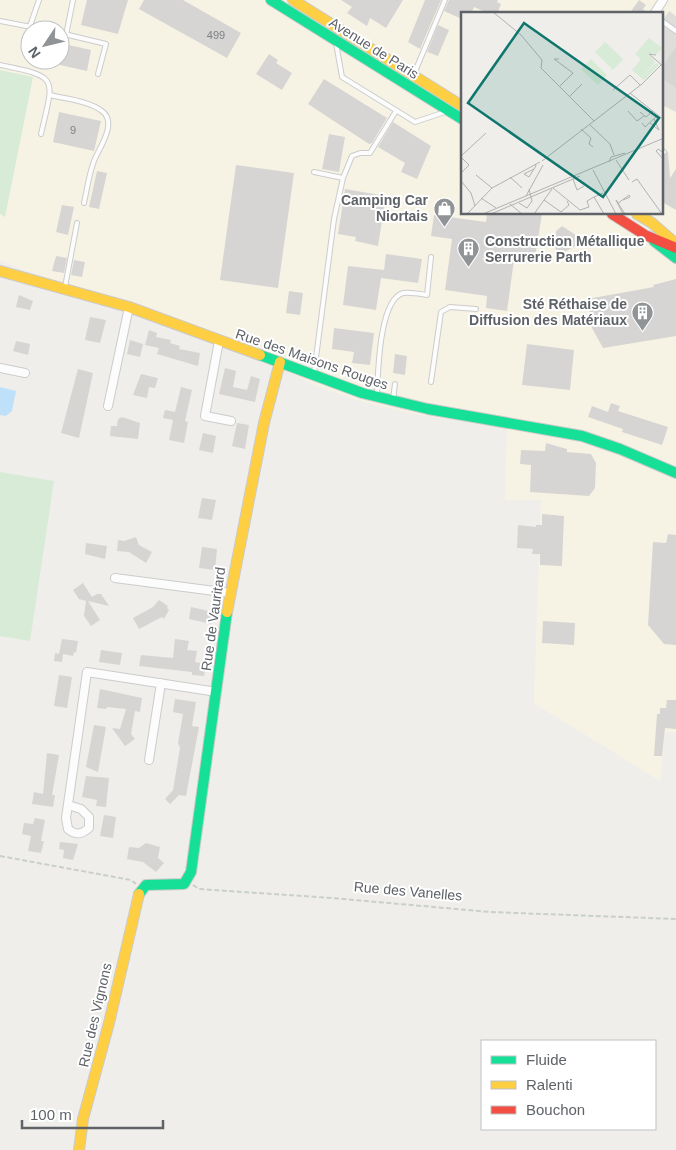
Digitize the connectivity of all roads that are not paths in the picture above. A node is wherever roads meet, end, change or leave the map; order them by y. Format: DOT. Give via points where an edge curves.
graph roads {
  1 [pos="39,0"];
  2 [pos="73,0"];
  3 [pos="271,0"];
  4 [pos="293,0"];
  5 [pos="445,0"];
  6 [pos="663,0"];
  7 [pos="655,12"];
  8 [pos="32,20"];
  9 [pos="69,20"];
  10 [pos="0,21"];
  11 [pos="664,23"];
  12 [pos="20,24"];
  13 [pos="676,31"];
  14 [pos="70,35"];
  15 [pos="336,40"];
  16 [pos="0,65"];
  17 [pos="98,74"];
  18 [pos="413,75"];
  19 [pos="50,95"];
  20 [pos="461,105"];
  21 [pos="396,111"];
  22 [pos="448,111"];
  23 [pos="461,119"];
  24 [pos="41,134"];
  25 [pos="314,172"];
  26 [pos="343,178"];
  27 [pos="84,203"];
  28 [pos="614,215"];
  29 [pos="639,215"];
  30 [pos="77,222"];
  31 [pos="652,223"];
  32 [pos="645,235"];
  33 [pos="676,236"];
  34 [pos="676,244"];
  35 [pos="676,248"];
  36 [pos="431,258"];
  37 [pos="676,258"];
  38 [pos="0,271"];
  39 [pos="64,289"];
  40 [pos="129,308"];
  41 [pos="476,309"];
  42 [pos="219,341"];
  43 [pos="280,362"];
  44 [pos="0,368"];
  45 [pos="25,373"];
  46 [pos="314,376"];
  47 [pos="431,382"];
  48 [pos="394,384"];
  49 [pos="377,397"];
  50 [pos="392,401"];
  51 [pos="108,406"];
  52 [pos="231,421"];
  53 [pos="676,473"];
  54 [pos="115,578"];
  55 [pos="230,593"];
  56 [pos="161,683"];
  57 [pos="218,692"];
  58 [pos="149,760"];
  59 [pos="68,805"];
  60 [pos="142,888"];
  61 [pos="79,1150"];
  1 -- 8 [label="lane"];
  2 -- 9 [label="lane"];
  3 -- 15 [label="street, Avenue de Paris"];
  4 -- 18 [label="street, Avenue de Paris"];
  5 -- 18 [label="lane"];
  6 -- 7 [label="street"];
  10 -- 12 [label="lane"];
  11 -- 13 [label="lane"];
  14 -- 17 [label="lane" via="106,44"];
  15 -- 21 [label="lane" via="342,77"];
  15 -- 22 [label="street, Avenue de Paris"];
  16 -- 19 [label="lane" via="46,77"];
  18 -- 20 [label="street, Avenue de Paris"];
  19 -- 24 [label="lane"];
  19 -- 27 [label="lane" via="88,105 103,111 107,117 105,141 95,160"];
  21 -- 22 [label="lane" via="415,122"];
  21 -- 26 [label="lane" via="370,154 360,152 352,156"];
  22 -- 23 [label="street, Avenue de Paris"];
  25 -- 26 [label="lane"];
  26 -- 46 [label="lane" via="334,219"];
  28 -- 32 [label="street"];
  29 -- 31 [label="street"];
  30 -- 39 [label="lane"];
  31 -- 33 [label="street"];
  31 -- 34 [label="street"];
  32 -- 35 [label="street"];
  32 -- 37 [label="street"];
  36 -- 49 [label="lane" via="427,294 402,294 387,309"];
  38 -- 39 [label="street, Rue des Maisons Rouges"];
  39 -- 40 [label="street, Rue des Maisons Rouges"];
  40 -- 42 [label="street, Rue des Maisons Rouges"];
  40 -- 51 [label="street"];
  41 -- 47 [label="lane" via="450,307 442,312"];
  42 -- 43 [label="street, Rue des Maisons Rouges"];
  42 -- 52 [label="street" via="205,416"];
  43 -- 46 [label="street, Rue des Maisons Rouges"];
  43 -- 55 [label="street, Rue de Vauritard" via="264,423"];
  44 -- 45 [label="street"];
  46 -- 49 [label="street, Rue des Maisons Rouges"];
  48 -- 50 [label="lane"];
  49 -- 50 [label="street, Rue des Maisons Rouges"];
  50 -- 53 [label="street, Rue des Maisons Rouges" via="582,436"];
  54 -- 55 [label="street"];
  55 -- 57 [label="street, Rue de Vauritard"];
  56 -- 57 [label="street"];
  56 -- 58 [label="street"];
  56 -- 59 [label="street" via="87,672"];
  57 -- 60 [label="street, Rue de Vauritard" via="191,872 186,882 175,886 151,884"];
  60 -- 61 [label="street, Rue des Vignons" via="133,909 115,996 83,1119"];
}
